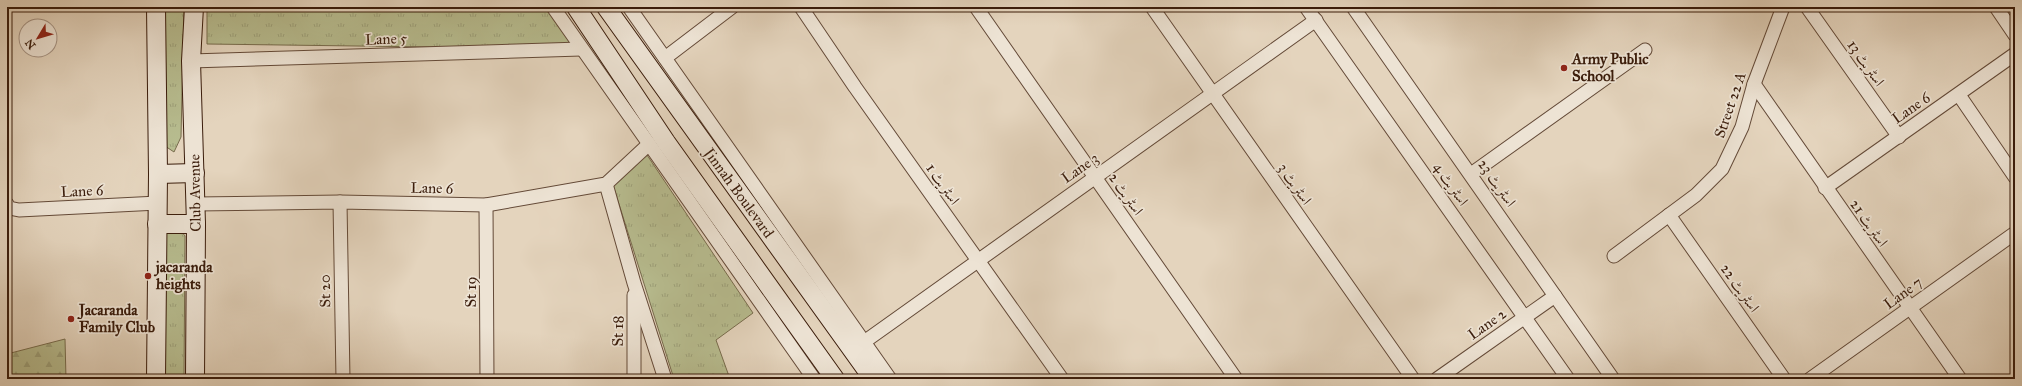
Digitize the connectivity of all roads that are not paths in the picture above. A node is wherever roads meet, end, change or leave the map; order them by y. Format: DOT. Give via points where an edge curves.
graph roads {
  1 [pos="156,7"];
  2 [pos="194,7"];
  3 [pos="553,7"];
  4 [pos="576,7"];
  5 [pos="606,7"];
  6 [pos="629,7"];
  7 [pos="732,7"];
  8 [pos="801,7"];
  9 [pos="976,7"];
  10 [pos="1152,7"];
  11 [pos="1306,7"];
  12 [pos="1353,7"];
  13 [pos="1783,7"];
  14 [pos="1807,7"];
  15 [pos="1996,7"];
  16 [pos="1316,20"];
  17 [pos="2015,35"];
  18 [pos="581,49"];
  19 [pos="1645,50"];
  20 [pos="2015,54"];
  21 [pos="665,58"];
  22 [pos="192,61"];
  23 [pos="1754,84"];
  24 [pos="1213,94"];
  25 [pos="1959,95"];
  26 [pos="1898,137"];
  27 [pos="649,144"];
  28 [pos="195,173"];
  29 [pos="158,174"];
  30 [pos="1471,174"];
  31 [pos="1095,177"];
  32 [pos="2015,177"];
  33 [pos="606,184"];
  34 [pos="1825,188"];
  35 [pos="340,202"];
  36 [pos="158,203"];
  37 [pos="196,204"];
  38 [pos="486,205"];
  39 [pos="8,206"];
  40 [pos="1669,215"];
  41 [pos="157,224"];
  42 [pos="196,224"];
  43 [pos="2015,232"];
  44 [pos="1614,256"];
  45 [pos="978,261"];
  46 [pos="634,283"];
  47 [pos="1555,296"];
  48 [pos="1910,308"];
  49 [pos="1525,317"];
  50 [pos="864,342"];
  51 [pos="156,379"];
  52 [pos="195,379"];
  53 [pos="343,379"];
  54 [pos="487,379"];
  55 [pos="634,379"];
  56 [pos="665,379"];
  57 [pos="814,379"];
  58 [pos="835,379"];
  59 [pos="873,379"];
  60 [pos="890,379"];
  61 [pos="1062,379"];
  62 [pos="1236,379"];
  63 [pos="1413,379"];
  64 [pos="1437,379"];
  65 [pos="1568,379"];
  66 [pos="1613,379"];
  67 [pos="1784,379"];
  68 [pos="1810,379"];
  69 [pos="1960,379"];
  1 -- 29 [label="street"];
  2 -- 22 [label="street, Club Avenue"];
  3 -- 18 [label="street"];
  4 -- 58 [label="street, Jinnah Boulevard" via="666,142"];
  5 -- 59 [label="street, Jinnah Boulevard"];
  6 -- 21 [label="street"];
  7 -- 21 [label="street"];
  8 -- 45 [label="street, اسٹریٹ 1"];
  9 -- 31 [label="street, اسٹریٹ 2"];
  10 -- 24 [label="street, اسٹریٹ 3"];
  11 -- 16 [label="street, اسٹریٹ 4"];
  12 -- 30 [label="street, اسٹریٹ 23"];
  13 -- 23 [label="street, Street 22 A"];
  14 -- 26 [label="street, اسٹریٹ 13"];
  15 -- 17 [label="street"];
  16 -- 24 [label="street, Lane 3"];
  16 -- 49 [label="street, اسٹریٹ 4"];
  18 -- 22 [label="street, Lane 5"];
  18 -- 27 [label="street"];
  19 -- 30 [label="street"];
  20 -- 25 [label="street, Lane 6"];
  21 -- 50 [label="street"];
  22 -- 28 [label="street, Club Avenue"];
  23 -- 34 [label="street, اسٹریٹ 21"];
  23 -- 40 [label="street, Street 22 A" via="1742,127 1722,169 1696,195"];
  24 -- 31 [label="street, Lane 3"];
  24 -- 63 [label="street, اسٹریٹ 3"];
  25 -- 26 [label="street, Lane 6"];
  25 -- 32 [label="street"];
  26 -- 34 [label="street, Lane 6"];
  27 -- 33 [label="street"];
  27 -- 57 [label="street"];
  28 -- 29 [label="street"];
  28 -- 37 [label="street, Club Avenue"];
  29 -- 36 [label="street"];
  30 -- 47 [label="street, اسٹریٹ 23"];
  31 -- 45 [label="street, Lane 3"];
  31 -- 62 [label="street, اسٹریٹ 2"];
  33 -- 38 [label="street, Lane 6"];
  33 -- 46 [label="street"];
  34 -- 48 [label="street, اسٹریٹ 21"];
  35 -- 37 [label="street, Lane 6"];
  35 -- 38 [label="street, Lane 6"];
  35 -- 53 [label="street, St 20"];
  36 -- 39 [label="street, Lane 6" via="18,210"];
  36 -- 41 [label="street"];
  37 -- 42 [label="street, Club Avenue"];
  38 -- 54 [label="street, St 19"];
  40 -- 44 [label="street, Street 22 A"];
  40 -- 67 [label="street, اسٹریٹ 22"];
  41 -- 42 [label="street"];
  41 -- 51 [label="street"];
  42 -- 52 [label="street, Club Avenue"];
  43 -- 48 [label="street, Lane 7"];
  45 -- 50 [label="street, Lane 3"];
  45 -- 61 [label="street, اسٹریٹ 1"];
  46 -- 55 [label="street, St 18"];
  46 -- 56 [label="street"];
  47 -- 49 [label="street, Lane 2"];
  47 -- 66 [label="street, اسٹریٹ 23"];
  48 -- 68 [label="street, Lane 7"];
  48 -- 69 [label="street, اسٹریٹ 21"];
  49 -- 64 [label="street, Lane 2"];
  49 -- 65 [label="street, اسٹریٹ 4"];
  50 -- 60 [label="street"];
}
